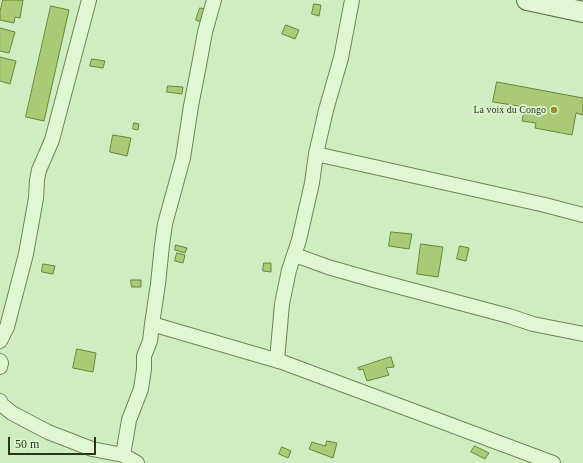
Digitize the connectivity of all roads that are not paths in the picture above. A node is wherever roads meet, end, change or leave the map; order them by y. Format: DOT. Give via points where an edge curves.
graph roads {
  1 [pos="89,0"];
  2 [pos="214,0"];
  3 [pos="352,0"];
  4 [pos="527,0"];
  5 [pos="583,12"];
  6 [pos="316,154"];
  7 [pos="583,215"];
  8 [pos="295,255"];
  9 [pos="152,324"];
  10 [pos="583,334"];
  11 [pos="0,341"];
  12 [pos="277,360"];
  13 [pos="0,361"];
  14 [pos="0,367"];
  15 [pos="0,401"];
  16 [pos="123,455"];
  17 [pos="137,463"];
  18 [pos="553,463"];
  1 -- 11 [label="street" via="52,140 39,170 26,254 7,327"];
  2 -- 9 [label="street" via="198,65 183,158 165,224"];
  3 -- 6 [label="street" via="341,58"];
  4 -- 5 [label="main road"];
  6 -- 7 [label="street"];
  6 -- 8 [label="street"];
  8 -- 10 [label="street" via="328,267 533,324"];
  8 -- 12 [label="street" via="282,304"];
  9 -- 12 [label="street"];
  9 -- 16 [label="street" via="150,341 144,356 142,389 129,420"];
  12 -- 18 [label="street"];
  13 -- 14 [label="street"];
  15 -- 16 [label="street" via="12,412 48,432 88,448"];
  16 -- 17 [label="street"];
}
